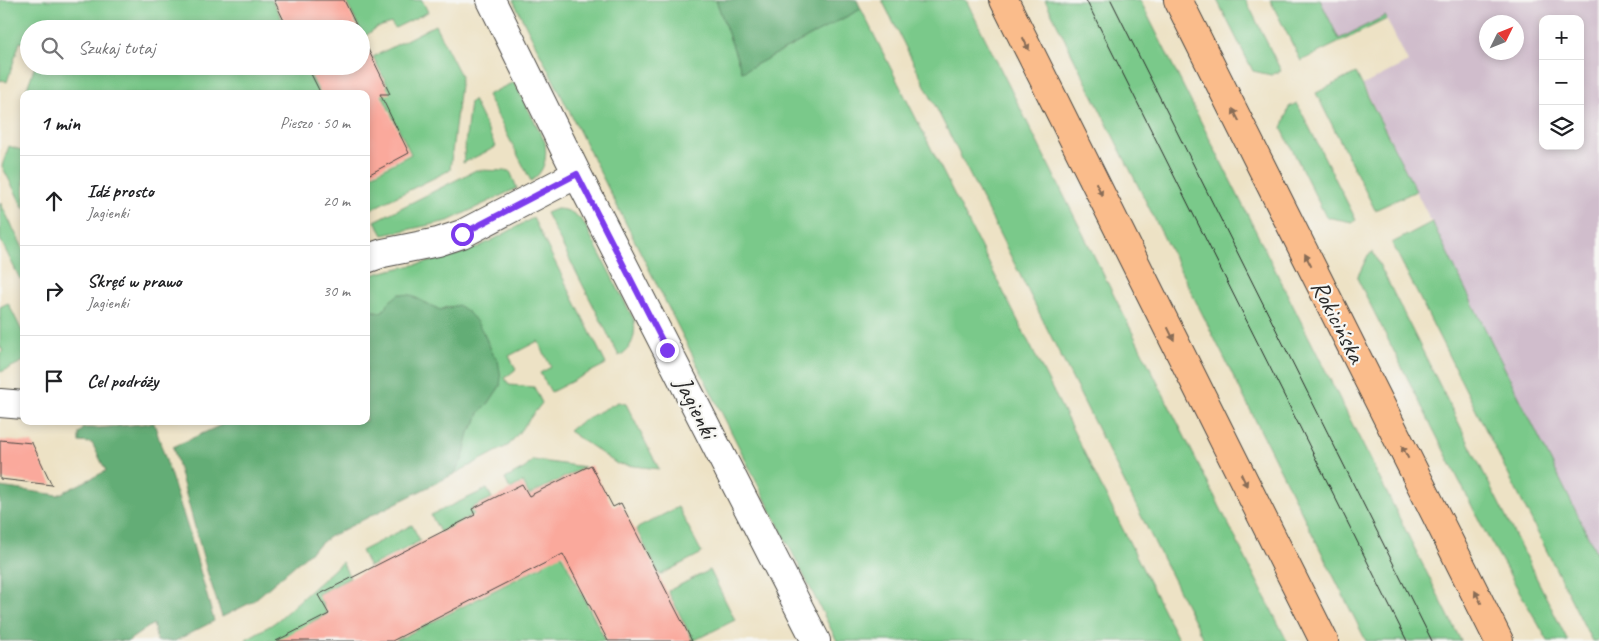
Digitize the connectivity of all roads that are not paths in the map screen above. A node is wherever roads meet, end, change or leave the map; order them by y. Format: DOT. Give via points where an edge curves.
graph roads {
  1 [pos="491,0"];
  2 [pos="1004,0"];
  3 [pos="1178,0"];
  4 [pos="577,174"];
  5 [pos="370,258"];
  6 [pos="0,403"];
  7 [pos="20,405"];
  8 [pos="816,641"];
  9 [pos="1324,641"];
  10 [pos="1499,641"];
  1 -- 4 [label="street, Jagienki"];
  2 -- 9 [label="main road, one-way"];
  10 -- 3 [label="main road, Rokicińska, one-way"];
  4 -- 5 [label="street" via="462,234"];
  4 -- 8 [label="street, Jagienki"];
  6 -- 7 [label="street"];
}
